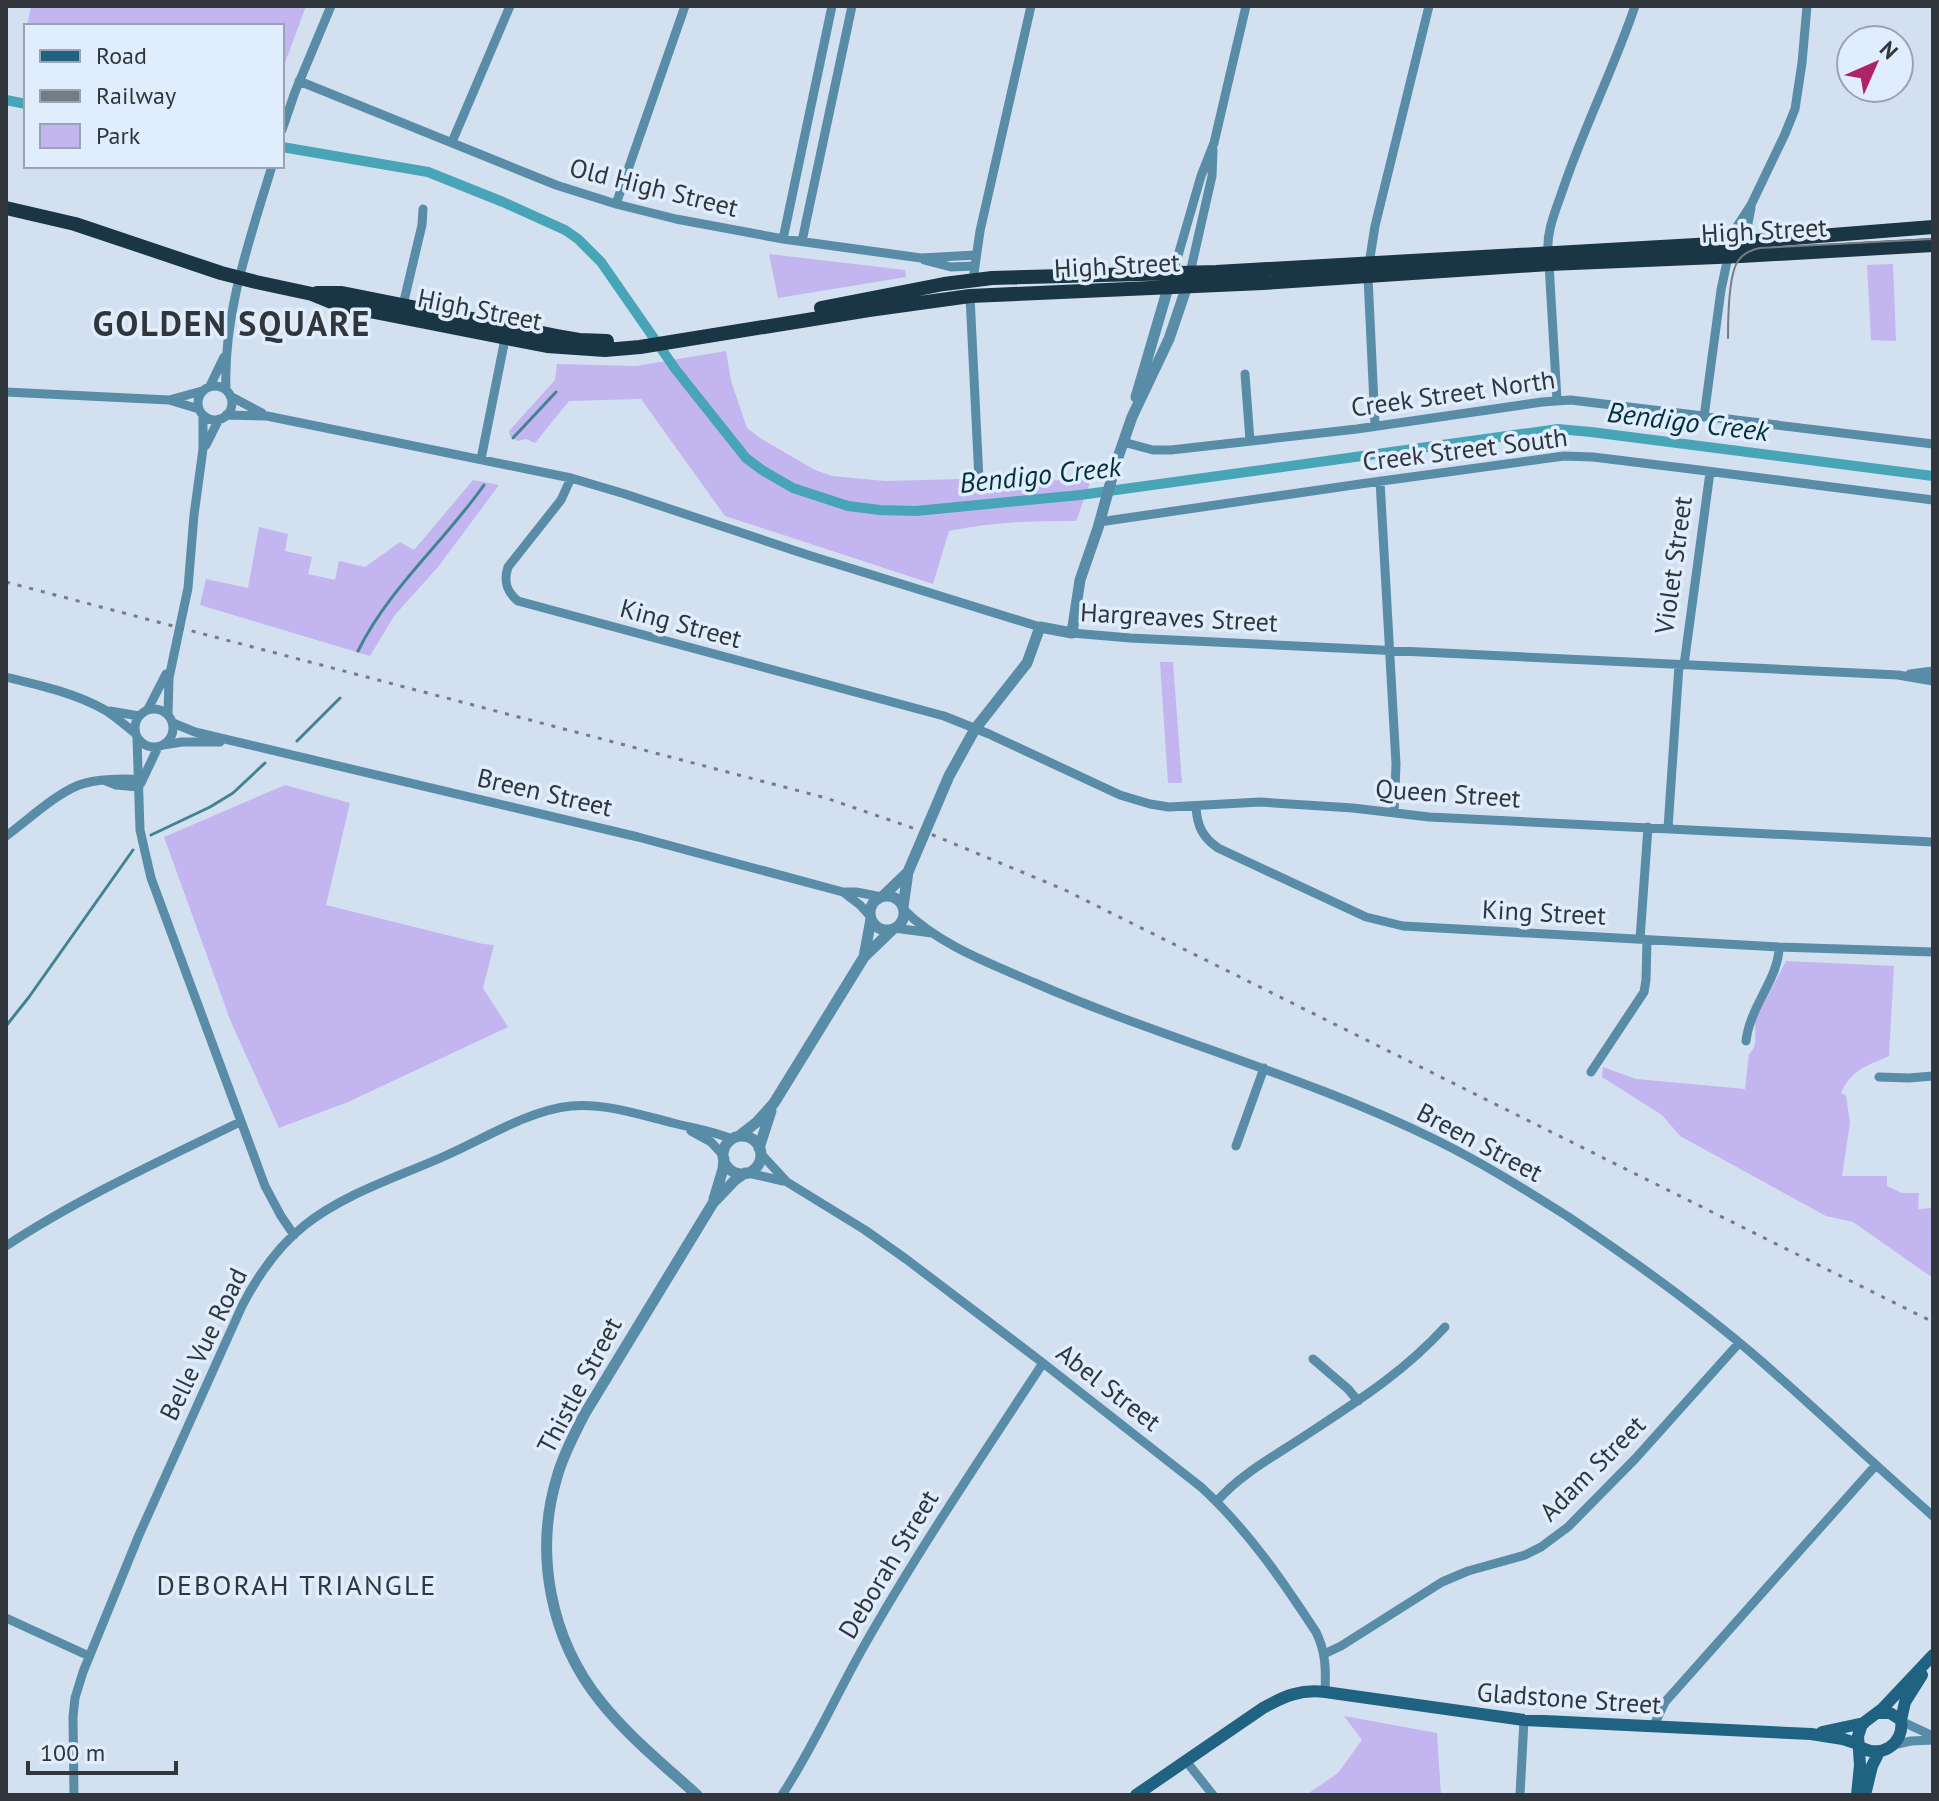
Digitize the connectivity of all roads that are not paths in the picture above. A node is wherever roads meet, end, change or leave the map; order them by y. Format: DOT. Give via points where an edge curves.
graph roads {
  1 [pos="331,6"];
  2 [pos="510,6"];
  3 [pos="685,6"];
  4 [pos="832,6"];
  5 [pos="852,6"];
  6 [pos="1031,6"];
  7 [pos="1246,6"];
  8 [pos="1429,6"];
  9 [pos="1635,6"];
  10 [pos="1807,6"];
  11 [pos="299,81"];
  12 [pos="284,124"];
  13 [pos="452,142"];
  14 [pos="1214,143"];
  15 [pos="271,168"];
  16 [pos="616,204"];
  17 [pos="1751,205"];
  18 [pos="6,208"];
  19 [pos="423,209"];
  20 [pos="1933,227"];
  21 [pos="783,239"];
  22 [pos="802,241"];
  23 [pos="1825,244"];
  24 [pos="1933,245"];
  25 [pos="1749,249"];
  26 [pos="1730,250"];
  27 [pos="976,255"];
  28 [pos="921,258"];
  29 [pos="1548,259"];
  30 [pos="1368,270"];
  31 [pos="974,273"];
  32 [pos="933,275"];
  33 [pos="239,278"];
  34 [pos="1171,280"];
  35 [pos="1189,280"];
  36 [pos="312,294"];
  37 [pos="970,296"];
  38 [pos="403,305"];
  39 [pos="507,332"];
  40 [pos="670,338"];
  41 [pos="225,354"];
  42 [pos="1245,374"];
  43 [pos="206,389"];
  44 [pos="6,392"];
  45 [pos="228,393"];
  46 [pos="169,400"];
  47 [pos="1557,400"];
  48 [pos="201,412"];
  49 [pos="267,416"];
  50 [pos="222,417"];
  51 [pos="1132,417"];
  52 [pos="1704,417"];
  53 [pos="1375,425"];
  54 [pos="1250,441"];
  55 [pos="1123,442"];
  56 [pos="1933,444"];
  57 [pos="203,449"];
  58 [pos="481,459"];
  59 [pos="1710,472"];
  60 [pos="571,478"];
  61 [pos="979,480"];
  62 [pos="1380,481"];
  63 [pos="1933,500"];
  64 [pos="1098,528"];
  65 [pos="1040,627"];
  66 [pos="1072,633"];
  67 [pos="1389,650"];
  68 [pos="173,660"];
  69 [pos="1682,665"];
  70 [pos="1933,671"];
  71 [pos="1898,675"];
  72 [pos="6,677"];
  73 [pos="1933,681"];
  74 [pos="103,709"];
  75 [pos="148,709"];
  76 [pos="139,716"];
  77 [pos="170,718"];
  78 [pos="975,729"];
  79 [pos="136,736"];
  80 [pos="236,742"];
  81 [pos="161,746"];
  82 [pos="140,782"];
  83 [pos="1196,807"];
  84 [pos="1394,813"];
  85 [pos="1648,827"];
  86 [pos="1668,828"];
  87 [pos="6,836"];
  88 [pos="1933,842"];
  89 [pos="908,872"];
  90 [pos="843,892"];
  91 [pos="882,897"];
  92 [pos="903,908"];
  93 [pos="871,918"];
  94 [pos="894,928"];
  95 [pos="932,933"];
  96 [pos="1643,940"];
  97 [pos="1779,947"];
  98 [pos="1933,952"];
  99 [pos="864,957"];
  100 [pos="1746,1041"];
  101 [pos="1264,1068"];
  102 [pos="1591,1072"];
  103 [pos="1933,1076"];
  104 [pos="1879,1077"];
  105 [pos="774,1103"];
  106 [pos="240,1122"];
  107 [pos="677,1124"];
  108 [pos="735,1138"];
  109 [pos="1236,1146"];
  110 [pos="760,1151"];
  111 [pos="723,1157"];
  112 [pos="747,1173"];
  113 [pos="787,1182"];
  114 [pos="713,1203"];
  115 [pos="294,1235"];
  116 [pos="6,1246"];
  117 [pos="1445,1327"];
  118 [pos="1739,1343"];
  119 [pos="1313,1359"];
  120 [pos="1043,1363"];
  121 [pos="1358,1401"];
  122 [pos="1876,1465"];
  123 [pos="1217,1501"];
  124 [pos="1933,1516"];
  125 [pos="6,1618"];
  126 [pos="1324,1654"];
  127 [pos="89,1656"];
  128 [pos="1933,1657"];
  129 [pos="1325,1692"];
  130 [pos="1878,1713"];
  131 [pos="1524,1720"];
  132 [pos="1901,1721"];
  133 [pos="1864,1723"];
  134 [pos="1653,1727"];
  135 [pos="1811,1734"];
  136 [pos="1933,1738"];
  137 [pos="1858,1745"];
  138 [pos="1893,1745"];
  139 [pos="1879,1752"];
  140 [pos="1186,1761"];
  141 [pos="74,1795"];
  142 [pos="697,1795"];
  143 [pos="782,1795"];
  144 [pos="1136,1795"];
  145 [pos="1213,1795"];
  146 [pos="1520,1795"];
  147 [pos="1857,1795"];
  148 [pos="1865,1795"];
  1 -- 11 [label="street"];
  2 -- 13 [label="street"];
  3 -- 16 [label="street"];
  4 -- 21 [label="street"];
  5 -- 22 [label="street"];
  6 -- 27 [label="street"];
  7 -- 14 [label="street"];
  8 -- 30 [label="street"];
  9 -- 29 [label="street" via="1570,169 1547,240"];
  10 -- 17 [label="street" via="1795,109"];
  11 -- 12 [label="street"];
  11 -- 13 [label="street, Old High Street"];
  13 -- 16 [label="street, Old High Street"];
  14 -- 34 [label="street"];
  14 -- 35 [label="street"];
  15 -- 33 [label="street"];
  16 -- 21 [label="street, Old High Street"];
  17 -- 25 [label="street"];
  17 -- 26 [label="street"];
  18 -- 33 [label="highway, High Street" via="75,224"];
  19 -- 38 [label="street"];
  20 -- 23 [label="highway, High Street" via="1883,230"];
  21 -- 22 [label="street, Old High Street"];
  22 -- 28 [label="street, Old High Street"];
  23 -- 24 [label="highway, High Street"];
  23 -- 25 [label="highway, High Street"];
  25 -- 26 [label="highway, High Street"];
  26 -- 29 [label="highway, High Street"];
  26 -- 52 [label="street"];
  27 -- 28 [label="street, Old High Street"];
  27 -- 31 [label="street"];
  28 -- 32 [label="street, Old High Street"];
  29 -- 30 [label="highway, High Street"];
  29 -- 47 [label="street"];
  30 -- 35 [label="highway, High Street"];
  30 -- 53 [label="street"];
  31 -- 32 [label="highway, High Street"];
  31 -- 32 [label="street, Old High Street" via="955,268"];
  31 -- 34 [label="highway, High Street"];
  31 -- 37 [label="highway"];
  32 -- 40 [label="highway, High Street" via="848,303"];
  33 -- 36 [label="highway, High Street"];
  33 -- 41 [label="street"];
  34 -- 35 [label="highway, High Street"];
  34 -- 37 [label="highway, High Street"];
  34 -- 51 [label="street"];
  35 -- 51 [label="street" via="1169,339"];
  36 -- 38 [label="highway, High Street" via="342,293"];
  36 -- 39 [label="highway, High Street" via="339,305"];
  37 -- 40 [label="highway, High Street"];
  37 -- 61 [label="street"];
  38 -- 39 [label="highway, High Street"];
  39 -- 40 [label="highway, High Street" via="638,343"];
  39 -- 58 [label="street"];
  41 -- 43 [label="street"];
  41 -- 45 [label="street"];
  42 -- 54 [label="street"];
  43 -- 45 [label="street" via="216,386"];
  43 -- 46 [label="street"];
  43 -- 48 [label="street" via="198,400"];
  44 -- 46 [label="street"];
  45 -- 49 [label="street"];
  45 -- 50 [label="street" via="231,406"];
  46 -- 48 [label="street"];
  47 -- 52 [label="street, Creek Street North"];
  47 -- 53 [label="street, Creek Street North"];
  48 -- 50 [label="street" via="213,420"];
  48 -- 57 [label="street"];
  49 -- 50 [label="street"];
  49 -- 58 [label="street, Hargreaves Street"];
  50 -- 57 [label="street"];
  51 -- 55 [label="street"];
  52 -- 56 [label="street, Creek Street North"];
  53 -- 54 [label="street, Creek Street North"];
  54 -- 55 [label="street, Creek Street North" via="1162,451"];
  55 -- 64 [label="street"];
  57 -- 68 [label="street" via="188,588"];
  58 -- 60 [label="street, Hargreaves Street"];
  59 -- 62 [label="street, Creek Street South" via="1564,456"];
  59 -- 63 [label="street, Creek Street South"];
  59 -- 69 [label="street, Violet Street"];
  60 -- 65 [label="street, Hargreaves Street"];
  60 -- 78 [label="street, King Street" via="561,500 508,567 506,586 518,601 934,712"];
  62 -- 64 [label="street, Creek Street South" via="1125,518"];
  62 -- 67 [label="street"];
  64 -- 66 [label="street" via="1080,580"];
  65 -- 66 [label="street, Hargreaves Street"];
  65 -- 78 [label="street" via="1027,663"];
  66 -- 67 [label="street, Hargreaves Street"];
  67 -- 69 [label="street, Hargreaves Street"];
  67 -- 84 [label="street"];
  68 -- 75 [label="street"];
  68 -- 77 [label="street"];
  69 -- 71 [label="street, Hargreaves Street"];
  69 -- 86 [label="street, Violet Street"];
  70 -- 71 [label="street, Hargreaves Street"];
  71 -- 73 [label="street, Hargreaves Street"];
  72 -- 74 [label="street"];
  74 -- 76 [label="street"];
  74 -- 79 [label="street"];
  75 -- 76 [label="street"];
  75 -- 77 [label="street" via="159,709"];
  76 -- 79 [label="street"];
  77 -- 80 [label="street, Breen Street" via="185,729"];
  77 -- 81 [label="street" via="172,736"];
  78 -- 83 [label="street, Queen Street" via="1120,795 1162,807"];
  78 -- 89 [label="street"];
  79 -- 81 [label="street" via="146,746"];
  79 -- 82 [label="street"];
  80 -- 81 [label="street, Breen Street"];
  80 -- 90 [label="street, Breen Street" via="638,837"];
  81 -- 82 [label="street"];
  82 -- 87 [label="street" via="115,778 87,783"];
  82 -- 106 [label="street" via="140,830 151,878"];
  83 -- 84 [label="street, Queen Street" via="1260,802"];
  83 -- 96 [label="street, King Street" via="1202,832 1218,848 1375,919 1420,928"];
  84 -- 85 [label="street, Queen Street"];
  85 -- 86 [label="street, Queen Street"];
  85 -- 96 [label="street"];
  86 -- 88 [label="street, Queen Street"];
  89 -- 91 [label="street"];
  89 -- 92 [label="street"];
  90 -- 91 [label="street, Breen Street"];
  90 -- 93 [label="street, Breen Street"];
  91 -- 92 [label="street" via="893,897"];
  91 -- 93 [label="street" via="871,907"];
  92 -- 94 [label="street" via="902,920"];
  92 -- 95 [label="street, Breen Street"];
  93 -- 94 [label="street" via="883,929"];
  93 -- 99 [label="street"];
  94 -- 95 [label="street, Breen Street"];
  94 -- 99 [label="street"];
  95 -- 101 [label="street, Breen Street" via="1090,1007"];
  96 -- 97 [label="street, King Street"];
  96 -- 102 [label="street" via="1644,992"];
  97 -- 98 [label="street, King Street"];
  97 -- 100 [label="street"];
  99 -- 105 [label="street"];
  101 -- 109 [label="street"];
  101 -- 118 [label="street, Breen Street" via="1433,1138 1483,1165 1635,1262"];
  103 -- 104 [label="street"];
  105 -- 108 [label="street"];
  105 -- 110 [label="street"];
  106 -- 115 [label="street" via="265,1186"];
  106 -- 116 [label="street"];
  107 -- 108 [label="street"];
  107 -- 111 [label="street" via="711,1142"];
  107 -- 115 [label="street, Belle Vue Road" via="604,1106 558,1108 357,1194"];
  108 -- 110 [label="street" via="751,1138"];
  108 -- 111 [label="street"];
  110 -- 112 [label="street" via="757,1165"];
  110 -- 113 [label="street, Abel Street"];
  111 -- 112 [label="street" via="729,1169"];
  111 -- 114 [label="street, Thistle Street"];
  112 -- 113 [label="street, Abel Street"];
  112 -- 114 [label="street, Thistle Street"];
  113 -- 120 [label="street, Abel Street" via="885,1244"];
  114 -- 142 [label="street, Thistle Street" via="572,1439 553,1490 547,1541 555,1613 581,1673 611,1715"];
  115 -- 127 [label="street, Belle Vue Road" via="265,1267 242,1306"];
  117 -- 121 [label="street" via="1405,1367"];
  118 -- 122 [label="street, Breen Street"];
  118 -- 126 [label="street, Adam Street" via="1596,1500 1555,1537 1525,1555 1442,1582"];
  119 -- 121 [label="street"];
  120 -- 123 [label="street, Abel Street"];
  120 -- 143 [label="street, Deborah Street" via="859,1654"];
  121 -- 123 [label="street" via="1240,1478"];
  122 -- 124 [label="street, Breen Street"];
  122 -- 134 [label="street" via="1665,1702"];
  123 -- 126 [label="street, Abel Street" via="1271,1566 1316,1632"];
  125 -- 127 [label="street"];
  126 -- 129 [label="street, Abel Street"];
  127 -- 141 [label="street, Belle Vue Road" via="73,1717"];
  128 -- 130 [label="main road"];
  128 -- 132 [label="main road" via="1905,1702"];
  129 -- 131 [label="main road, Gladstone Street"];
  129 -- 140 [label="main road" via="1284,1696"];
  130 -- 132 [label="main road"];
  130 -- 133 [label="main road"];
  131 -- 134 [label="main road, Gladstone Street"];
  131 -- 146 [label="street"];
  132 -- 136 [label="street"];
  132 -- 138 [label="main road" via="1901,1734"];
  133 -- 135 [label="main road, Gladstone Street"];
  133 -- 137 [label="main road"];
  134 -- 135 [label="main road, Gladstone Street"];
  135 -- 137 [label="main road, Gladstone Street"];
  136 -- 138 [label="street"];
  137 -- 139 [label="main road"];
  137 -- 147 [label="main road"];
  138 -- 139 [label="main road"];
  139 -- 148 [label="main road"];
  140 -- 144 [label="main road"];
  140 -- 145 [label="street"];
}
